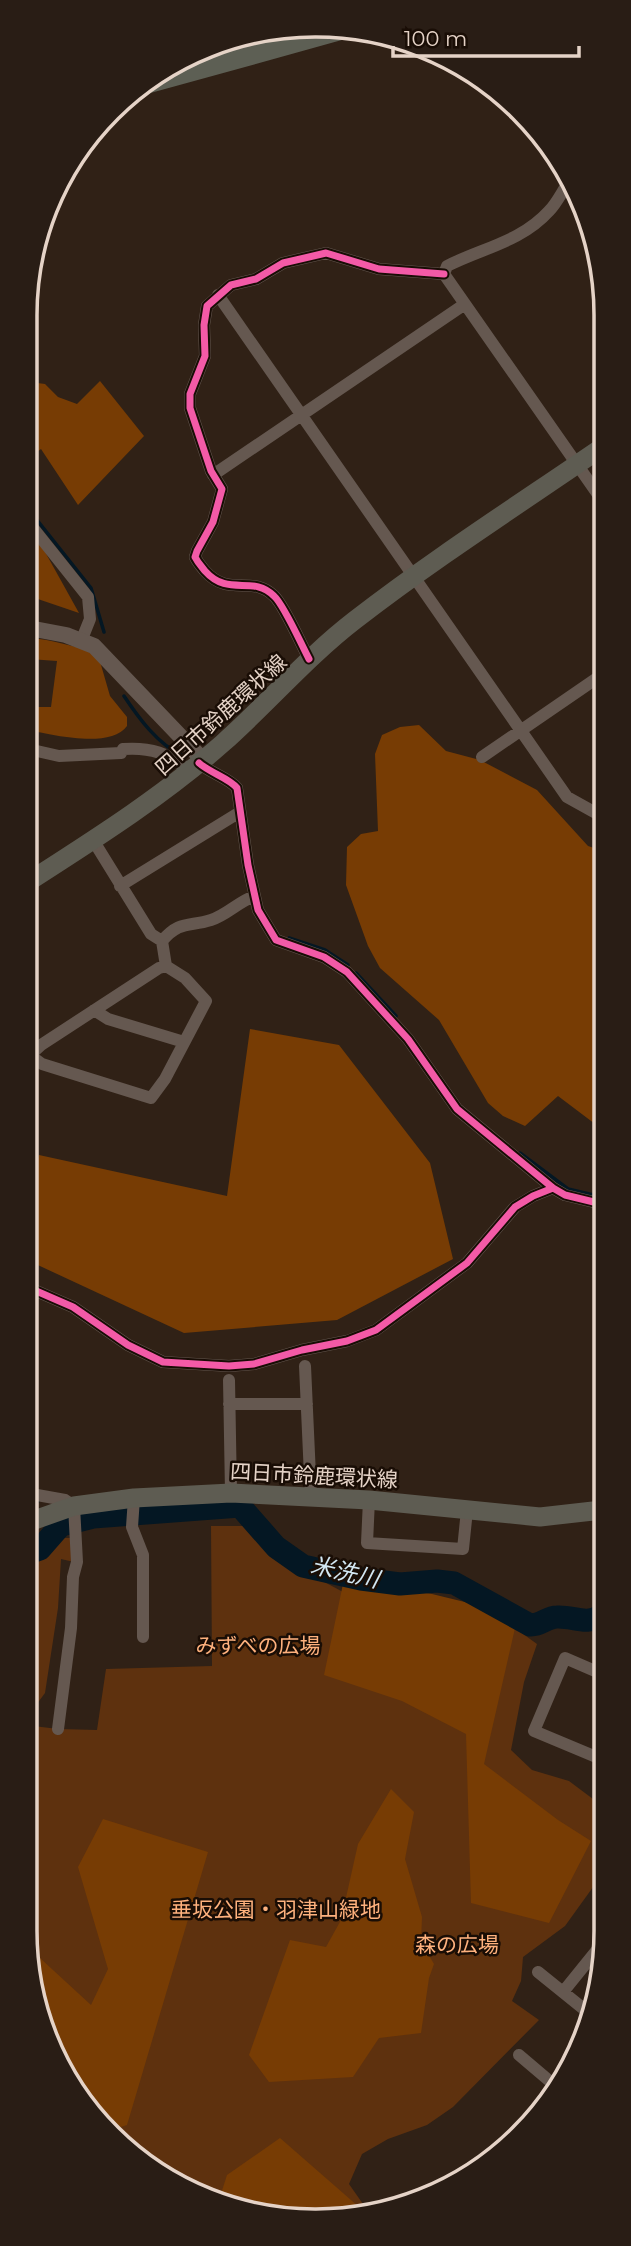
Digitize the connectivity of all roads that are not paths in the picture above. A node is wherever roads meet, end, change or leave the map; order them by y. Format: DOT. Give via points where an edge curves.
graph roads {
  1 [pos="314,37"];
  2 [pos="173,76"];
  3 [pos="564,189"];
  4 [pos="444,274"];
  5 [pos="218,295"];
  6 [pos="465,304"];
  7 [pos="302,415"];
  8 [pos="594,453"];
  9 [pos="577,464"];
  10 [pos="213,475"];
  11 [pos="594,489"];
  12 [pos="37,533"];
  13 [pos="414,577"];
  14 [pos="37,630"];
  15 [pos="82,639"];
  16 [pos="309,659"];
  17 [pos="594,680"];
  18 [pos="521,730"];
  19 [pos="37,751"];
  20 [pos="482,757"];
  21 [pos="197,765"];
  22 [pos="240,812"];
  23 [pos="594,812"];
  24 [pos="93,840"];
  25 [pos="37,876"];
  26 [pos="120,886"];
  27 [pos="251,897"];
  28 [pos="162,940"];
  29 [pos="166,966"];
  30 [pos="94,1010"];
  31 [pos="184,1042"];
  32 [pos="37,1049"];
  33 [pos="37,1061"];
  34 [pos="553,1188"];
  35 [pos="594,1202"];
  36 [pos="37,1291"];
  37 [pos="305,1366"];
  38 [pos="229,1380"];
  39 [pos="229,1404"];
  40 [pos="307,1404"];
  41 [pos="231,1493"];
  42 [pos="37,1495"];
  43 [pos="311,1497"];
  44 [pos="369,1500"];
  45 [pos="134,1502"];
  46 [pos="74,1510"];
  47 [pos="467,1510"];
  48 [pos="594,1511"];
  49 [pos="37,1520"];
  50 [pos="143,1637"];
  51 [pos="594,1671"];
  52 [pos="58,1729"];
  53 [pos="594,1756"];
  54 [pos="593,1955"];
  55 [pos="538,1972"];
  56 [pos="564,1993"];
  57 [pos="583,2008"];
  58 [pos="519,2055"];
  59 [pos="550,2081"];
  1 -- 2 [label="highway"];
  3 -- 4 [label="street" via="550,211 522,233 447,266"];
  4 -- 5 [label="street" via="379,269 326,253 283,262"];
  4 -- 6 [label="street"];
  5 -- 7 [label="street"];
  5 -- 10 [label="street" via="207,306 205,356 189,399"];
  6 -- 7 [label="street"];
  6 -- 9 [label="street"];
  7 -- 10 [label="street"];
  7 -- 13 [label="street"];
  8 -- 9 [label="main road, 四日市鈴鹿環状線"];
  9 -- 11 [label="street"];
  9 -- 13 [label="main road, 四日市鈴鹿環状線"];
  10 -- 16 [label="street" via="222,489 214,522 197,551 197,562 218,583 258,587 275,597"];
  12 -- 15 [label="street" via="88,597 90,620"];
  13 -- 16 [label="main road, 四日市鈴鹿環状線"];
  13 -- 18 [label="street"];
  14 -- 15 [label="street"];
  15 -- 21 [label="street" via="127,678"];
  16 -- 21 [label="main road, 四日市鈴鹿環状線"];
  17 -- 18 [label="street"];
  18 -- 20 [label="street"];
  18 -- 23 [label="street" via="567,797"];
  19 -- 21 [label="street" via="59,756 145,748"];
  21 -- 22 [label="street" via="234,783"];
  21 -- 24 [label="main road, 四日市鈴鹿環状線"];
  22 -- 26 [label="street"];
  22 -- 27 [label="street"];
  24 -- 25 [label="main road, 四日市鈴鹿環状線"];
  24 -- 26 [label="street"];
  26 -- 28 [label="street" via="151,934"];
  27 -- 28 [label="street" via="213,920 180,925"];
  27 -- 34 [label="street" via="276,940 324,957 347,972 408,1039 457,1109"];
  28 -- 29 [label="street"];
  29 -- 30 [label="street"];
  29 -- 31 [label="street" via="185,978 206,1002"];
  30 -- 31 [label="street" via="108,1019"];
  30 -- 32 [label="street"];
  31 -- 33 [label="street" via="151,1098"];
  34 -- 35 [label="street"];
  34 -- 36 [label="street" via="515,1207 467,1263 376,1330 254,1364 163,1362 128,1345 74,1307"];
  37 -- 40 [label="street"];
  38 -- 39 [label="street"];
  39 -- 40 [label="street"];
  39 -- 41 [label="street"];
  40 -- 43 [label="street"];
  41 -- 43 [label="main road, 四日市鈴鹿環状線"];
  41 -- 45 [label="main road, 四日市鈴鹿環状線"];
  42 -- 46 [label="street" via="65,1500"];
  43 -- 44 [label="main road, 四日市鈴鹿環状線"];
  44 -- 47 [label="main road, 四日市鈴鹿環状線"];
  44 -- 47 [label="street" via="367,1542 463,1549"];
  45 -- 46 [label="main road, 四日市鈴鹿環状線"];
  45 -- 50 [label="street" via="132,1527 143,1555"];
  46 -- 49 [label="main road, 四日市鈴鹿環状線"];
  46 -- 52 [label="street" via="77,1562"];
  47 -- 48 [label="main road, 四日市鈴鹿環状線" via="540,1517"];
  51 -- 53 [label="street" via="565,1658 534,1731"];
  54 -- 56 [label="street"];
  55 -- 56 [label="street"];
  56 -- 57 [label="street"];
  58 -- 59 [label="street"];
}
